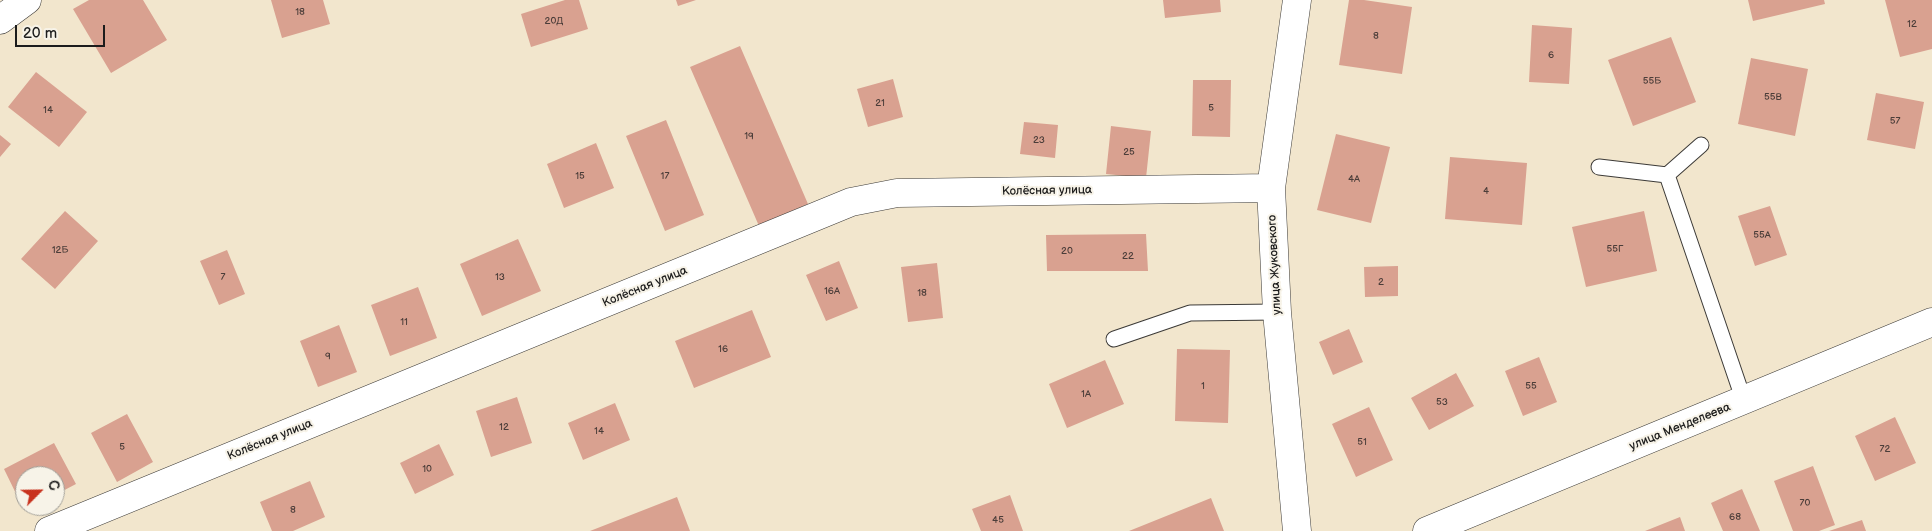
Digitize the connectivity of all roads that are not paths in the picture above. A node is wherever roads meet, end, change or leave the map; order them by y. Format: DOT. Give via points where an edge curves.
graph roads {
  1 [pos="27,0"];
  2 [pos="1297,0"];
  3 [pos="0,20"];
  4 [pos="1701,145"];
  5 [pos="1599,167"];
  6 [pos="1667,175"];
  7 [pos="1271,188"];
  8 [pos="1277,312"];
  9 [pos="1932,322"];
  10 [pos="1114,339"];
  11 [pos="1744,401"];
  12 [pos="49,531"];
  13 [pos="1297,531"];
  14 [pos="1427,531"];
  1 -- 3 [label="street"];
  2 -- 7 [label="street, улица Жуковского"];
  4 -- 6 [label="lane"];
  5 -- 6 [label="lane"];
  6 -- 11 [label="lane"];
  7 -- 8 [label="street, улица Жуковского"];
  7 -- 12 [label="street, Колёсная улица" via="897,193 851,202"];
  8 -- 10 [label="lane" via="1190,313"];
  8 -- 13 [label="street, улица Жуковского"];
  9 -- 11 [label="street, улица Менделеева"];
  11 -- 14 [label="street, улица Менделеева"];
}
